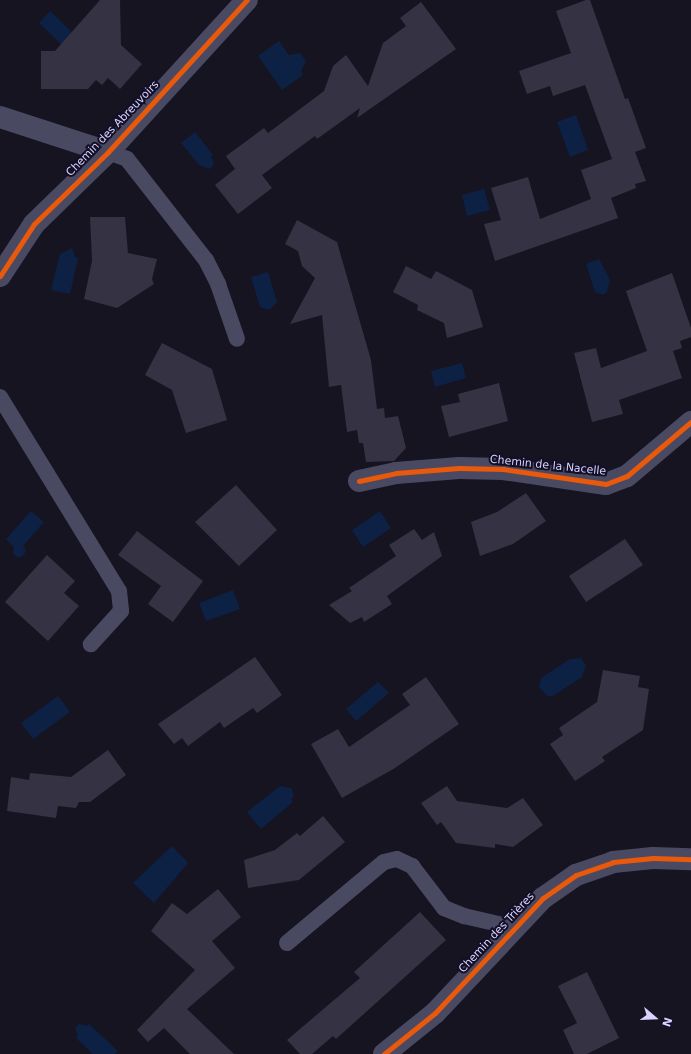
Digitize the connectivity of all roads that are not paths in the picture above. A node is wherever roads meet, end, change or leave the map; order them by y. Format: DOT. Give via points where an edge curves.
graph roads {
  1 [pos="247,0"];
  2 [pos="0,117"];
  3 [pos="108,152"];
  4 [pos="0,276"];
  5 [pos="238,339"];
  6 [pos="0,397"];
  7 [pos="691,422"];
  8 [pos="359,481"];
  9 [pos="91,644"];
  10 [pos="691,859"];
  11 [pos="516,928"];
  12 [pos="287,943"];
  13 [pos="384,1054"];
  1 -- 3 [label="street, Chemin des Abreuvoirs"];
  2 -- 3 [label="street"];
  3 -- 4 [label="street, Chemin des Abreuvoirs" via="34,224"];
  3 -- 5 [label="lane" via="127,159 206,260 218,284"];
  6 -- 9 [label="lane" via="119,591 121,610"];
  7 -- 8 [label="street, Chemin de la Nacelle" via="627,476 606,484 503,469 458,468 396,473"];
  10 -- 11 [label="street, Chemin des Trières" via="654,858 613,862 594,867 554,890"];
  11 -- 12 [label="lane, Chemin des Trières" via="464,916 444,908 412,866 396,859 384,862"];
  11 -- 13 [label="street, Chemin des Trières" via="436,1013"];
}
